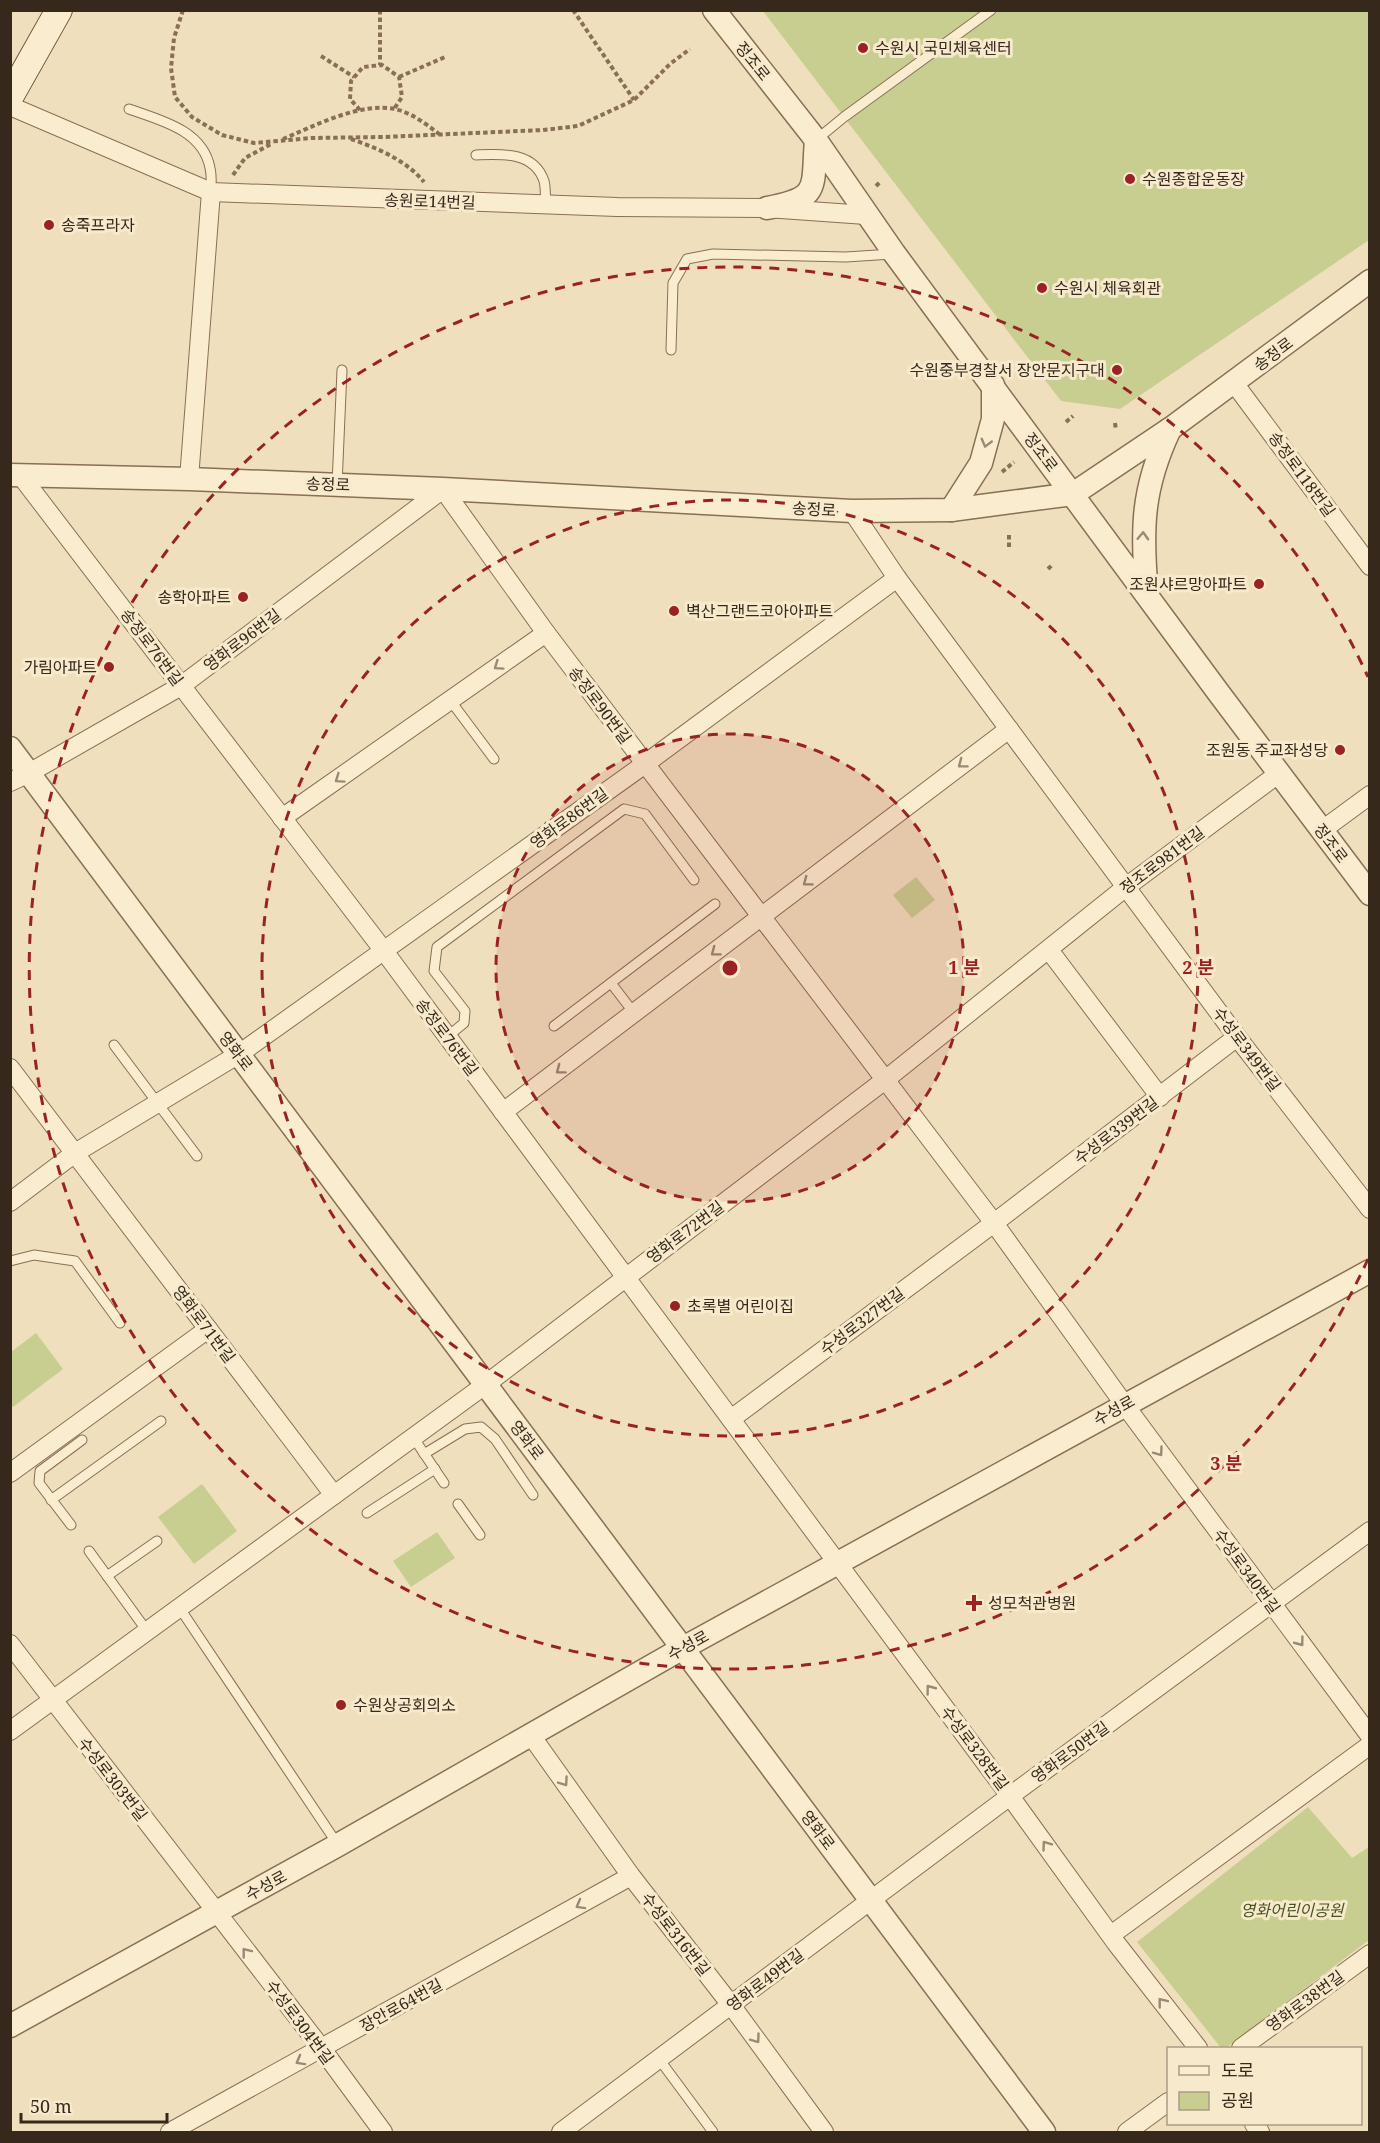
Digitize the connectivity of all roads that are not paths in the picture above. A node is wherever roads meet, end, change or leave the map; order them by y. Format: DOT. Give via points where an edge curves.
graph roads {
  1 [pos="59,10"];
  2 [pos="714,10"];
  3 [pos="991,10"];
  4 [pos="10,97"];
  5 [pos="10,106"];
  6 [pos="129,110"];
  7 [pos="816,140"];
  8 [pos="476,155"];
  9 [pos="220,193"];
  10 [pos="546,205"];
  11 [pos="767,208"];
  12 [pos="866,215"];
  13 [pos="894,253"];
  14 [pos="1370,281"];
  15 [pos="670,350"];
  16 [pos="342,370"];
  17 [pos="1234,383"];
  18 [pos="993,385"];
  19 [pos="1170,429"];
  20 [pos="16,475"];
  21 [pos="189,479"];
  22 [pos="337,485"];
  23 [pos="443,489"];
  24 [pos="1073,494"];
  25 [pos="951,510"];
  26 [pos="852,511"];
  27 [pos="1367,558"];
  28 [pos="897,578"];
  29 [pos="1147,595"];
  30 [pos="546,633"];
  31 [pos="181,686"];
  32 [pos="450,700"];
  33 [pos="1009,729"];
  34 [pos="10,748"];
  35 [pos="494,759"];
  36 [pos="645,764"];
  37 [pos="1278,774"];
  38 [pos="20,778"];
  39 [pos="1370,795"];
  40 [pos="282,818"];
  41 [pos="1321,831"];
  42 [pos="694,880"];
  43 [pos="1126,887"];
  44 [pos="1370,894"];
  45 [pos="715,904"];
  46 [pos="762,917"];
  47 [pos="1049,950"];
  48 [pos="384,951"];
  49 [pos="611,983"];
  50 [pos="634,1014"];
  51 [pos="554,1026"];
  52 [pos="447,1037"];
  53 [pos="1237,1037"];
  54 [pos="114,1045"];
  55 [pos="239,1054"];
  56 [pos="10,1068"];
  57 [pos="885,1080"];
  58 [pos="1160,1096"];
  59 [pos="158,1103"];
  60 [pos="503,1112"];
  61 [pos="75,1153"];
  62 [pos="197,1156"];
  63 [pos="10,1202"];
  64 [pos="1370,1209"];
  65 [pos="994,1223"];
  66 [pos="10,1262"];
  67 [pos="1370,1271"];
  68 [pos="626,1277"];
  69 [pos="120,1323"];
  70 [pos="208,1329"];
  71 [pos="485,1385"];
  72 [pos="1125,1404"];
  73 [pos="730,1419"];
  74 [pos="161,1421"];
  75 [pos="413,1437"];
  76 [pos="82,1440"];
  77 [pos="424,1454"];
  78 [pos="435,1470"];
  79 [pos="10,1473"];
  80 [pos="444,1484"];
  81 [pos="334,1495"];
  82 [pos="533,1495"];
  83 [pos="51,1500"];
  84 [pos="458,1504"];
  85 [pos="367,1514"];
  86 [pos="70,1525"];
  87 [pos="1370,1531"];
  88 [pos="480,1535"];
  89 [pos="157,1541"];
  90 [pos="89,1551"];
  91 [pos="837,1564"];
  92 [pos="107,1576"];
  93 [pos="1271,1605"];
  94 [pos="179,1607"];
  95 [pos="147,1631"];
  96 [pos="10,1644"];
  97 [pos="683,1648"];
  98 [pos="52,1700"];
  99 [pos="10,1731"];
  100 [pos="530,1734"];
  101 [pos="1370,1736"];
  102 [pos="1370,1745"];
  103 [pos="1010,1796"];
  104 [pos="338,1845"];
  105 [pos="631,1876"];
  106 [pos="871,1900"];
  107 [pos="216,1912"];
  108 [pos="1111,1935"];
  109 [pos="1370,1954"];
  110 [pos="731,2006"];
  111 [pos="10,2026"];
  112 [pos="1196,2047"];
  113 [pos="1244,2047"];
  114 [pos="322,2049"];
  115 [pos="659,2059"];
  116 [pos="1167,2103"];
  117 [pos="170,2133"];
  118 [pos="382,2133"];
  119 [pos="561,2133"];
  120 [pos="713,2133"];
  121 [pos="824,2133"];
  122 [pos="1044,2133"];
  123 [pos="1127,2133"];
  1 -- 4 [label="main road"];
  2 -- 7 [label="street, 정조로"];
  3 -- 7 [label="lane"];
  5 -- 9 [label="street, 송원로14번길"];
  6 -- 9 [label="lane" via="176,126 198,143"];
  7 -- 11 [label="street" via="814,184 806,197"];
  7 -- 12 [label="street, 정조로"];
  8 -- 10 [label="lane" via="512,154 535,165 544,182"];
  9 -- 10 [label="street, 송원로14번길"];
  9 -- 21 [label="street"];
  10 -- 11 [label="street, 송원로14번길"];
  11 -- 12 [label="street, 송원로14번길"];
  12 -- 13 [label="street, 정조로"];
  13 -- 15 [label="lane" via="846,257 712,254 687,259 673,283"];
  13 -- 18 [label="street, 정조로"];
  14 -- 17 [label="street, 송정로"];
  16 -- 22 [label="lane"];
  17 -- 19 [label="street, 송정로"];
  17 -- 27 [label="street, 송정로118번길"];
  18 -- 24 [label="street, 정조로"];
  18 -- 25 [label="street, one-way" via="993,419 981,463"];
  19 -- 24 [label="street, 송정로"];
  29 -- 19 [label="street, one-way" via="1144,514 1149,483"];
  20 -- 21 [label="street, 송정로"];
  20 -- 31 [label="street, 송정로76번길"];
  21 -- 22 [label="street, 송정로"];
  22 -- 23 [label="street, 송정로"];
  23 -- 26 [label="street, 송정로"];
  23 -- 30 [label="street, 송정로90번길"];
  23 -- 31 [label="street, 영화로96번길"];
  24 -- 25 [label="street, 송정로"];
  24 -- 29 [label="street, 정조로"];
  25 -- 26 [label="street, 송정로"];
  26 -- 28 [label="street, 수성로349번길"];
  28 -- 33 [label="street, 수성로349번길"];
  28 -- 36 [label="street, 영화로86번길"];
  29 -- 37 [label="street, 정조로"];
  30 -- 32 [label="street, one-way"];
  30 -- 36 [label="street, 송정로90번길"];
  31 -- 38 [label="street, 영화로96번길"];
  31 -- 40 [label="street, 송정로76번길"];
  32 -- 35 [label="lane"];
  32 -- 40 [label="street, one-way"];
  33 -- 43 [label="street, 수성로349번길"];
  33 -- 46 [label="street, one-way"];
  34 -- 38 [label="street, 영화로"];
  36 -- 46 [label="street, 송정로90번길"];
  36 -- 48 [label="street, 영화로86번길"];
  37 -- 41 [label="street, 정조로"];
  37 -- 43 [label="street, 정조로981번길"];
  38 -- 55 [label="street, 영화로"];
  39 -- 41 [label="street"];
  40 -- 48 [label="street, 송정로76번길"];
  41 -- 44 [label="street, 정조로"];
  42 -- 52 [label="lane" via="645,814 624,809 437,947 434,971 465,1011 464,1023"];
  43 -- 47 [label="street, 정조로981번길"];
  43 -- 53 [label="street, 수성로349번길"];
  45 -- 49 [label="lane"];
  46 -- 50 [label="street, one-way"];
  46 -- 57 [label="street, 송정로90번길"];
  47 -- 57 [label="street, 정조로981번길"];
  47 -- 58 [label="street"];
  48 -- 52 [label="street, 송정로76번길"];
  48 -- 55 [label="street, 영화로86번길"];
  49 -- 50 [label="lane"];
  49 -- 51 [label="lane"];
  50 -- 60 [label="street, one-way"];
  52 -- 60 [label="street, 송정로76번길"];
  53 -- 58 [label="street, 수성로339번길"];
  53 -- 64 [label="street, 수성로349번길"];
  54 -- 59 [label="lane"];
  55 -- 59 [label="street, 영화로86번길"];
  55 -- 71 [label="street, 영화로"];
  56 -- 61 [label="street, 영화로71번길"];
  57 -- 65 [label="street"];
  57 -- 68 [label="street, 영화로72번길"];
  58 -- 65 [label="street, 수성로339번길"];
  59 -- 61 [label="street, 영화로86번길"];
  59 -- 62 [label="lane"];
  60 -- 68 [label="street, 송정로76번길"];
  61 -- 63 [label="street, 영화로86번길"];
  61 -- 70 [label="street, 영화로71번길"];
  65 -- 72 [label="street"];
  65 -- 73 [label="street, 수성로327번길"];
  66 -- 69 [label="lane" via="34,1255 75,1261"];
  67 -- 72 [label="street, 수성로"];
  68 -- 71 [label="street, 영화로72번길"];
  68 -- 73 [label="street"];
  70 -- 79 [label="street"];
  70 -- 81 [label="street, 영화로71번길"];
  71 -- 75 [label="street"];
  71 -- 97 [label="street, 영화로"];
  72 -- 91 [label="street, 수성로"];
  72 -- 93 [label="street, 수성로340번길, one-way"];
  73 -- 91 [label="street"];
  74 -- 83 [label="lane"];
  75 -- 77 [label="lane"];
  75 -- 81 [label="street"];
  76 -- 83 [label="lane" via="40,1471 39,1483"];
  77 -- 78 [label="lane"];
  77 -- 82 [label="lane" via="465,1429 481,1427 495,1439"];
  78 -- 80 [label="lane"];
  78 -- 85 [label="lane"];
  81 -- 94 [label="street"];
  83 -- 86 [label="lane"];
  84 -- 88 [label="lane"];
  87 -- 93 [label="street, 영화로50번길"];
  89 -- 92 [label="lane"];
  90 -- 92 [label="lane"];
  91 -- 97 [label="street, 수성로"];
  103 -- 91 [label="street, 수성로328번길, one-way"];
  92 -- 95 [label="lane"];
  93 -- 101 [label="street, 수성로340번길, one-way"];
  93 -- 103 [label="street, 영화로50번길"];
  94 -- 95 [label="street"];
  94 -- 104 [label="lane"];
  95 -- 98 [label="street"];
  96 -- 98 [label="street, 수성로303번길"];
  97 -- 100 [label="street, 수성로"];
  97 -- 106 [label="street, 영화로"];
  98 -- 99 [label="street"];
  98 -- 107 [label="street, 수성로303번길"];
  100 -- 104 [label="street, 수성로"];
  100 -- 105 [label="street, 수성로316번길, one-way"];
  102 -- 108 [label="street"];
  103 -- 106 [label="street, 영화로50번길"];
  108 -- 103 [label="street, 수성로328번길, one-way"];
  104 -- 107 [label="street, 수성로"];
  105 -- 110 [label="street, 수성로316번길"];
  105 -- 114 [label="street, 장안로64번길, one-way"];
  106 -- 110 [label="street, 영화로49번길"];
  106 -- 122 [label="street, 영화로"];
  107 -- 111 [label="street, 수성로"];
  114 -- 107 [label="street, 수성로304번길, one-way"];
  112 -- 108 [label="street, 수성로328번길, one-way"];
  109 -- 113 [label="street, 영화로38번길"];
  110 -- 115 [label="street, 영화로49번길"];
  110 -- 121 [label="street, 수성로316번길, one-way"];
  114 -- 117 [label="street, 장안로64번길, one-way"];
  114 -- 118 [label="street, 수성로304번길"];
  115 -- 119 [label="street, 영화로49번길"];
  115 -- 120 [label="lane"];
  116 -- 123 [label="street"];
}
